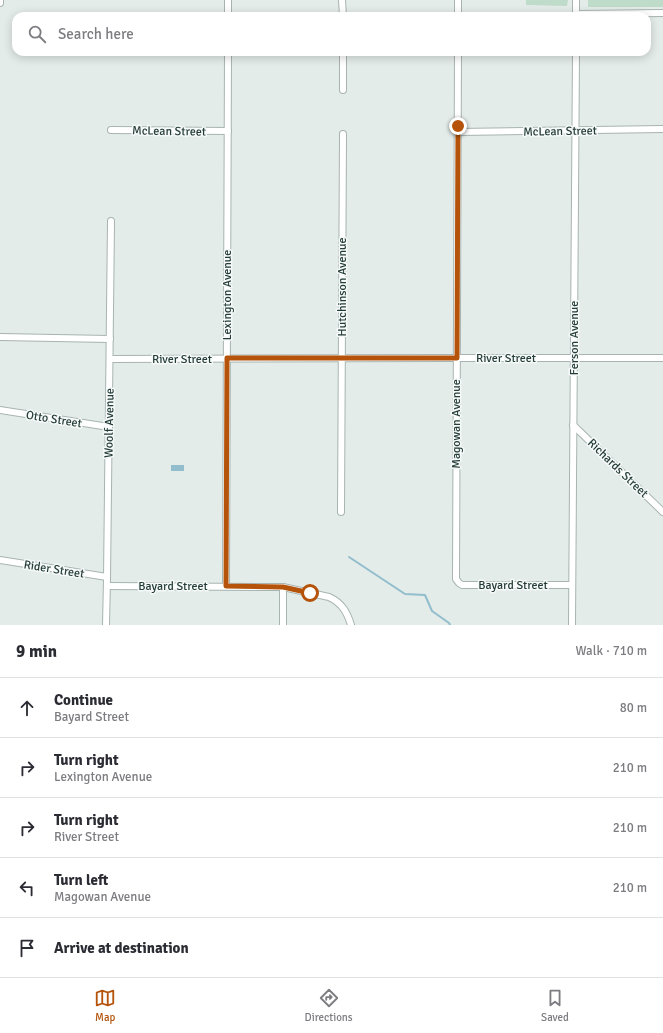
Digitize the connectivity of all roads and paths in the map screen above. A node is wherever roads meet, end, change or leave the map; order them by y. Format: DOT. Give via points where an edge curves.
graph roads {
  1 [pos="0,0"];
  2 [pos="228,0"];
  3 [pos="342,0"];
  4 [pos="458,0"];
  5 [pos="576,0"];
  6 [pos="0,3"];
  7 [pos="228,12"];
  8 [pos="343,12"];
  9 [pos="458,12"];
  10 [pos="576,12"];
  11 [pos="651,13"];
  12 [pos="663,13"];
  13 [pos="228,56"];
  14 [pos="343,56"];
  15 [pos="458,56"];
  16 [pos="576,56"];
  17 [pos="343,90"];
  18 [pos="111,130"];
  19 [pos="575,130"];
  20 [pos="663,130"];
  21 [pos="228,131"];
  22 [pos="458,132"];
  23 [pos="342,134"];
  24 [pos="111,221"];
  25 [pos="0,337"];
  26 [pos="110,339"];
  27 [pos="227,358"];
  28 [pos="342,358"];
  29 [pos="457,358"];
  30 [pos="574,358"];
  31 [pos="663,358"];
  32 [pos="110,359"];
  33 [pos="0,410"];
  34 [pos="573,424"];
  35 [pos="109,427"];
  36 [pos="341,512"];
  37 [pos="663,512"];
  38 [pos="0,560"];
  39 [pos="107,577"];
  40 [pos="456,579"];
  41 [pos="572,585"];
  42 [pos="107,586"];
  43 [pos="226,586"];
  44 [pos="283,587"];
  45 [pos="106,625"];
  46 [pos="283,625"];
  47 [pos="351,625"];
  48 [pos="572,625"];
  1 -- 6 [label="street"];
  2 -- 7 [label="street"];
  3 -- 8 [label="street"];
  4 -- 9 [label="street"];
  5 -- 10 [label="street"];
  11 -- 12 [label="street"];
  13 -- 21 [label="street, Lexington Avenue"];
  14 -- 17 [label="street"];
  15 -- 22 [label="street, Magowan Avenue"];
  16 -- 19 [label="street, Ferson Avenue"];
  18 -- 21 [label="street, McLean Street"];
  19 -- 20 [label="street, McLean Street"];
  19 -- 22 [label="street, McLean Street"];
  19 -- 30 [label="street, Ferson Avenue"];
  21 -- 27 [label="street, Lexington Avenue"];
  22 -- 29 [label="street, Magowan Avenue"];
  23 -- 28 [label="street, Hutchinson Avenue"];
  24 -- 26 [label="street, Woolf Avenue"];
  25 -- 26 [label="street"];
  26 -- 32 [label="street, Woolf Avenue"];
  27 -- 28 [label="street, River Street"];
  27 -- 32 [label="street, River Street"];
  27 -- 43 [label="street, Lexington Avenue"];
  28 -- 29 [label="street, River Street"];
  28 -- 36 [label="street, Hutchinson Avenue"];
  29 -- 30 [label="street, River Street"];
  29 -- 40 [label="street, Magowan Avenue"];
  30 -- 31 [label="street, River Street"];
  30 -- 34 [label="street, Ferson Avenue"];
  32 -- 35 [label="street, Woolf Avenue"];
  33 -- 35 [label="street, Otto Street"];
  34 -- 37 [label="street, Richards Street"];
  34 -- 41 [label="street, Ferson Avenue"];
  35 -- 39 [label="street, Woolf Avenue"];
  38 -- 39 [label="street, Rider Street"];
  39 -- 42 [label="street, Woolf Avenue"];
  40 -- 41 [label="street, Bayard Street" via="462,585"];
  41 -- 48 [label="street, Ferson Avenue"];
  42 -- 43 [label="street, Bayard Street"];
  42 -- 45 [label="street, Woolf Avenue"];
  43 -- 44 [label="street, Bayard Street"];
  44 -- 46 [label="street"];
  44 -- 47 [label="street, Bayard Street" via="336,600 346,610"];
}
